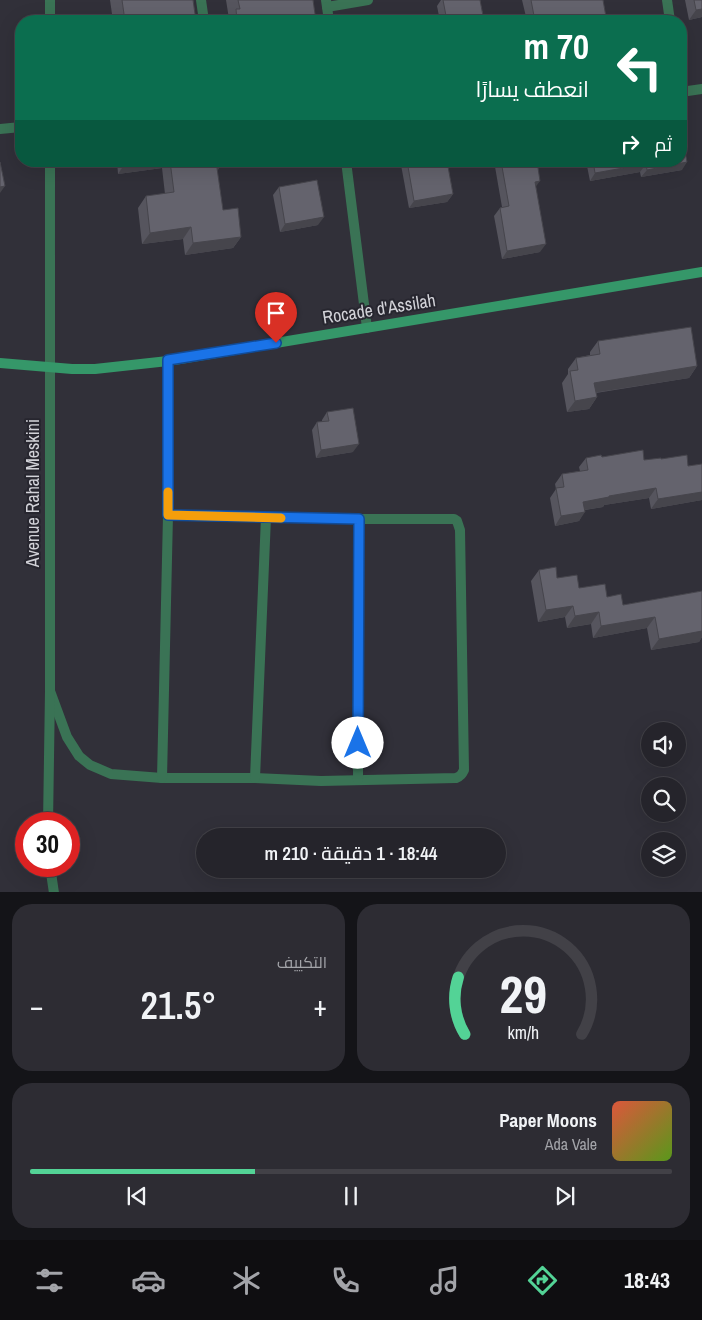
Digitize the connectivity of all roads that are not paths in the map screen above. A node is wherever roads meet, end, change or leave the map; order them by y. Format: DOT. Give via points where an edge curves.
graph roads {
  1 [pos="50,0"];
  2 [pos="201,0"];
  3 [pos="368,0"];
  4 [pos="667,0"];
  5 [pos="327,3"];
  6 [pos="50,15"];
  7 [pos="203,15"];
  8 [pos="669,15"];
  9 [pos="702,89"];
  10 [pos="687,91"];
  11 [pos="15,128"];
  12 [pos="0,129"];
  13 [pos="50,167"];
  14 [pos="347,167"];
  15 [pos="702,272"];
  16 [pos="367,328"];
  17 [pos="168,360"];
  18 [pos="0,363"];
  19 [pos="49,368"];
  20 [pos="168,515"];
  21 [pos="266,517"];
  22 [pos="359,519"];
  23 [pos="50,691"];
  24 [pos="162,778"];
  25 [pos="254,778"];
  26 [pos="358,780"];
  27 [pos="48,812"];
  28 [pos="52,877"];
  29 [pos="54,892"];
  1 -- 6 [label="street"];
  2 -- 7 [label="street"];
  3 -- 5 [label="street"];
  4 -- 8 [label="street"];
  9 -- 10 [label="street"];
  11 -- 12 [label="street"];
  13 -- 19 [label="street, Avenue Rahal Meskini"];
  14 -- 16 [label="street"];
  15 -- 16 [label="street, Rocade d'Assilah"];
  16 -- 17 [label="street, Rocade d'Assilah"];
  17 -- 19 [label="street, Rocade d'Assilah" via="95,369"];
  17 -- 20 [label="street"];
  18 -- 19 [label="street, Rocade d'Assilah"];
  19 -- 23 [label="street, Avenue Rahal Meskini"];
  20 -- 21 [label="street"];
  20 -- 24 [label="street"];
  21 -- 22 [label="street"];
  21 -- 25 [label="street"];
  22 -- 26 [label="street"];
  22 -- 26 [label="street" via="454,519 459,525 464,770 456,778"];
  23 -- 24 [label="street" via="67,737 79,756 90,765 111,774"];
  23 -- 27 [label="street, Avenue Rahal Meskini"];
  24 -- 25 [label="street"];
  25 -- 26 [label="street"];
  28 -- 29 [label="street"];
}
